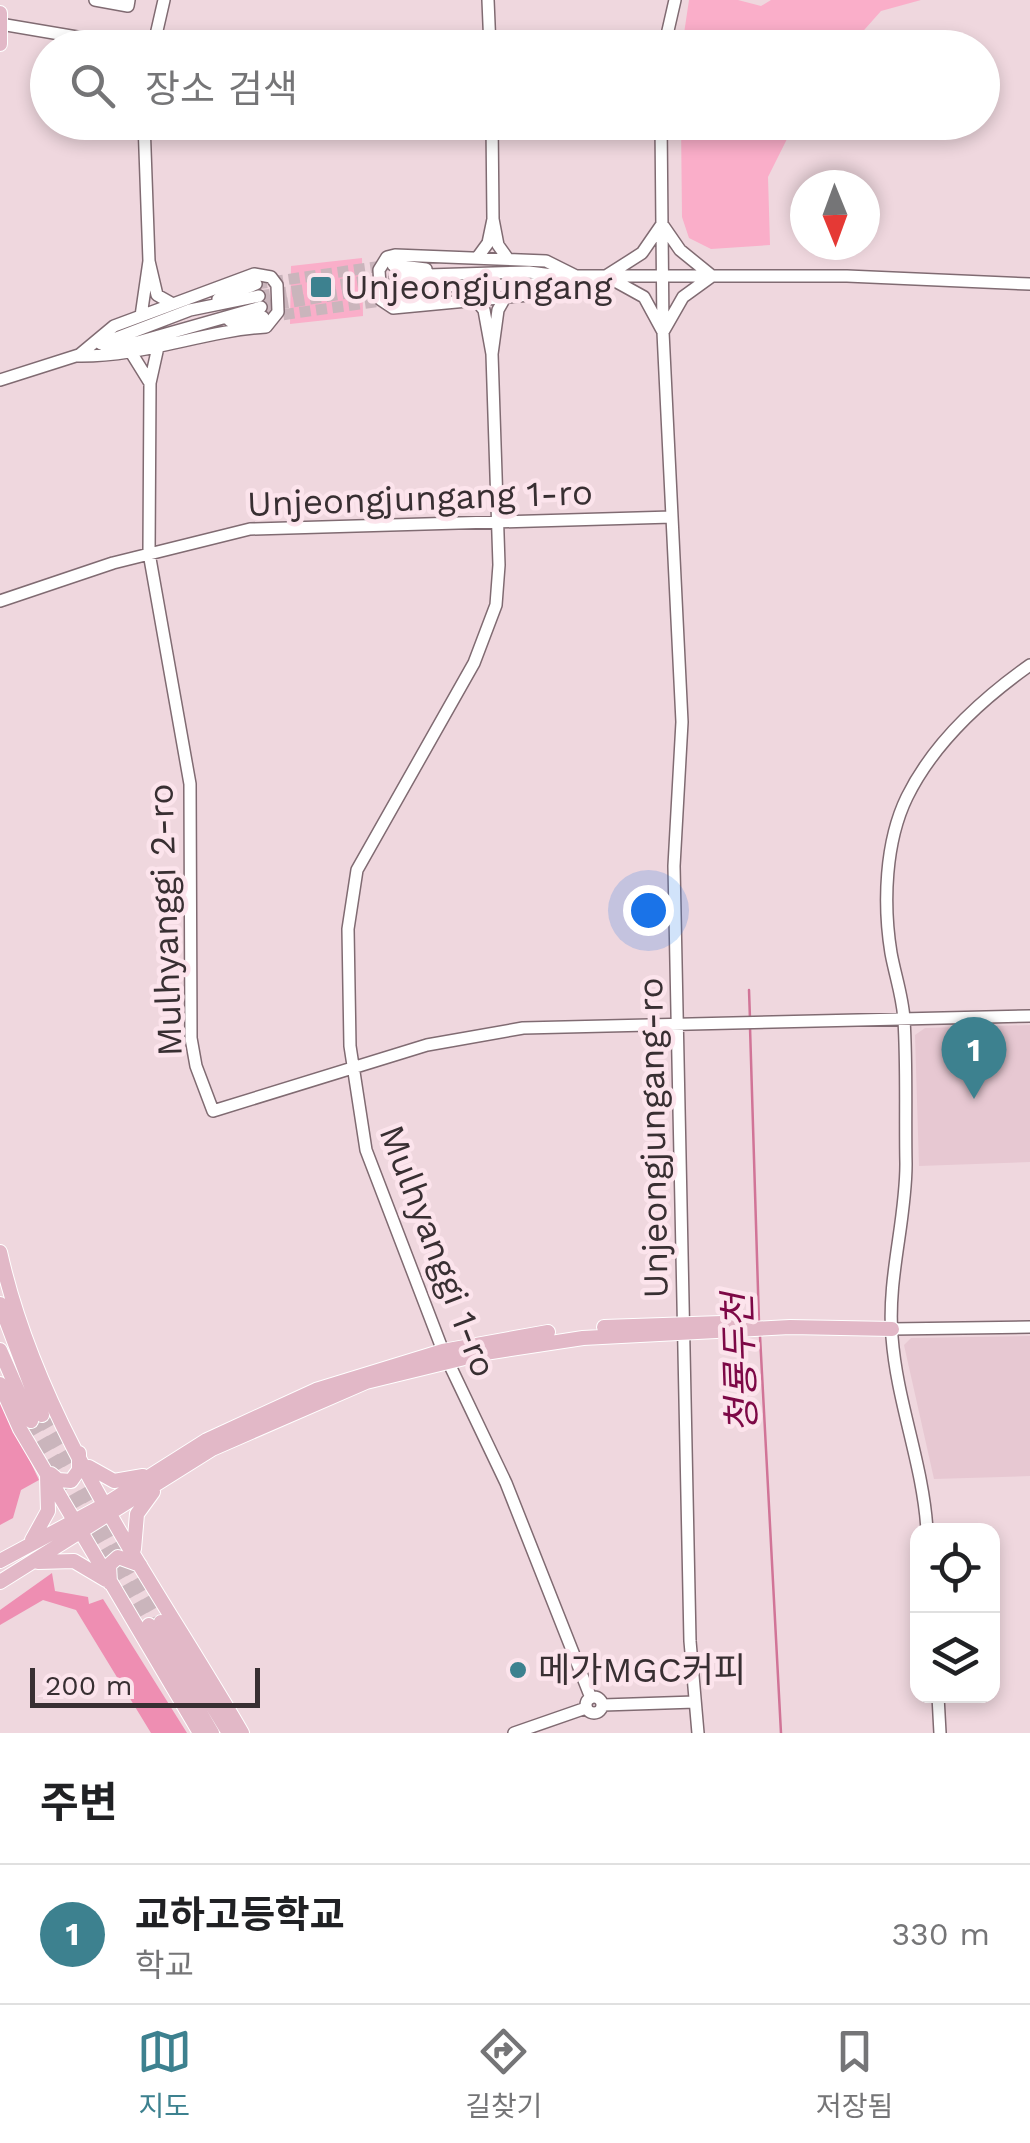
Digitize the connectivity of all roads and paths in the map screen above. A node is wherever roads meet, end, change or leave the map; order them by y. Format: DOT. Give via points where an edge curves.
graph roads {
  1 [pos="95,0"];
  2 [pos="129,0"];
  3 [pos="164,0"];
  4 [pos="488,0"];
  5 [pos="675,0"];
  6 [pos="0,13"];
  7 [pos="0,24"];
  8 [pos="36,30"];
  9 [pos="157,30"];
  10 [pos="489,30"];
  11 [pos="668,30"];
  12 [pos="0,44"];
  13 [pos="145,140"];
  14 [pos="492,140"];
  15 [pos="661,140"];
  16 [pos="493,219"];
  17 [pos="662,224"];
  18 [pos="477,258"];
  19 [pos="508,259"];
  20 [pos="149,260"];
  21 [pos="560,276"];
  22 [pos="576,276"];
  23 [pos="606,276"];
  24 [pos="662,276"];
  25 [pos="712,276"];
  26 [pos="1030,284"];
  27 [pos="506,296"];
  28 [pos="475,300"];
  29 [pos="173,304"];
  30 [pos="141,316"];
  31 [pos="663,332"];
  32 [pos="158,346"];
  33 [pos="132,354"];
  34 [pos="492,354"];
  35 [pos="80,356"];
  36 [pos="0,380"];
  37 [pos="150,383"];
  38 [pos="672,517"];
  39 [pos="497,522"];
  40 [pos="149,553"];
  41 [pos="0,601"];
  42 [pos="1030,665"];
  43 [pos="1030,1016"];
  44 [pos="904,1017"];
  45 [pos="678,1023"];
  46 [pos="352,1068"];
  47 [pos="0,1252"];
  48 [pos="0,1304"];
  49 [pos="1030,1327"];
  50 [pos="686,1329"];
  51 [pos="892,1329"];
  52 [pos="0,1350"];
  53 [pos="445,1356"];
  54 [pos="0,1384"];
  55 [pos="82,1458"];
  56 [pos="46,1470"];
  57 [pos="162,1474"];
  58 [pos="109,1508"];
  59 [pos="926,1523"];
  60 [pos="78,1526"];
  61 [pos="30,1542"];
  62 [pos="134,1550"];
  63 [pos="0,1561"];
  64 [pos="32,1562"];
  65 [pos="145,1569"];
  66 [pos="0,1582"];
  67 [pos="110,1583"];
  68 [pos="695,1702"];
  69 [pos="593,1703"];
  70 [pos="938,1703"];
  71 [pos="200,1733"];
  72 [pos="212,1733"];
  73 [pos="229,1733"];
  74 [pos="242,1733"];
  75 [pos="514,1733"];
  76 [pos="698,1733"];
  77 [pos="940,1733"];
  1 -- 2 [label="street" via="128,6"];
  3 -- 9 [label="street"];
  4 -- 10 [label="street"];
  5 -- 11 [label="street"];
  6 -- 7 [label="main road"];
  7 -- 8 [label="street"];
  7 -- 12 [label="main road"];
  13 -- 20 [label="street"];
  14 -- 16 [label="street"];
  15 -- 17 [label="street, Unjeongjungang-ro"];
  16 -- 18 [label="street"];
  16 -- 19 [label="street"];
  17 -- 23 [label="street" via="642,253"];
  17 -- 24 [label="street, Unjeongjungang-ro"];
  17 -- 25 [label="street" via="680,250"];
  18 -- 19 [label="street"];
  18 -- 28 [label="street" via="395,254 378,270 381,300 394,308"];
  19 -- 22 [label="street" via="546,261"];
  20 -- 29 [label="street" via="157,295"];
  20 -- 30 [label="street"];
  21 -- 21 [label="street" via="528,284 394,282 460,274"];
  21 -- 22 [label="street"];
  22 -- 23 [label="street"];
  22 -- 27 [label="street" via="530,296"];
  23 -- 24 [label="street"];
  23 -- 31 [label="street" via="644,297"];
  24 -- 25 [label="street"];
  24 -- 31 [label="street, Unjeongjungang-ro"];
  25 -- 26 [label="street"];
  25 -- 31 [label="street" via="684,297"];
  27 -- 28 [label="street"];
  27 -- 34 [label="street"];
  28 -- 34 [label="street" via="484,310"];
  29 -- 30 [label="street"];
  29 -- 32 [label="street" via="254,274 276,284 278,312 266,327"];
  30 -- 35 [label="street" via="114,326"];
  31 -- 38 [label="street, Unjeongjungang-ro"];
  32 -- 33 [label="street"];
  32 -- 37 [label="street, Mulhyanggi 2-ro"];
  33 -- 35 [label="street"];
  33 -- 37 [label="street"];
  34 -- 39 [label="street, Mulhyanggi 1-ro"];
  35 -- 35 [label="street" via="118,334 190,310 260,301"];
  35 -- 36 [label="street"];
  37 -- 40 [label="street, Mulhyanggi 2-ro"];
  38 -- 39 [label="street, Unjeongjungang 1-ro"];
  38 -- 45 [label="street, Unjeongjungang-ro" via="682,722 674,866"];
  39 -- 40 [label="street, Unjeongjungang 1-ro" via="296,525"];
  39 -- 46 [label="street, Mulhyanggi 1-ro" via="498,585 485,641 358,870 348,929"];
  40 -- 41 [label="street, Unjeongjungang 1-ro"];
  40 -- 46 [label="street, Mulhyanggi 2-ro" via="190,784 191,1038 213,1111"];
  42 -- 44 [label="street" via="946,738 907,796 893,836 887,894"];
  43 -- 44 [label="street, Mulhyanggi 2-ro"];
  44 -- 45 [label="street, Mulhyanggi 2-ro"];
  44 -- 51 [label="street" via="906,1168"];
  45 -- 46 [label="street, Mulhyanggi 2-ro" via="508,1030"];
  45 -- 50 [label="street, Unjeongjungang-ro"];
  46 -- 53 [label="street, Mulhyanggi 1-ro" via="366,1150"];
  47 -- 55 [label="main road" via="27,1348"];
  48 -- 52 [label="main road" via="37,1418"];
  49 -- 51 [label="street"];
  50 -- 51 [label="main road" via="722,1323"];
  50 -- 53 [label="main road" via="531,1334"];
  50 -- 68 [label="street, Unjeongjungang-ro"];
  51 -- 59 [label="street"];
  53 -- 57 [label="main road" via="316,1390 207,1440"];
  53 -- 69 [label="street, Mulhyanggi 1-ro" via="506,1483"];
  54 -- 56 [label="main road"];
  55 -- 56 [label="main road" via="71,1480"];
  55 -- 57 [label="main road" via="114,1481"];
  55 -- 58 [label="main road"];
  56 -- 60 [label="main road"];
  56 -- 61 [label="main road" via="48,1511"];
  57 -- 58 [label="main road"];
  57 -- 62 [label="main road" via="137,1514"];
  58 -- 60 [label="main road"];
  58 -- 62 [label="main road"];
  60 -- 61 [label="main road"];
  60 -- 64 [label="main road"];
  60 -- 67 [label="main road"];
  61 -- 63 [label="main road"];
  62 -- 65 [label="main road"];
  64 -- 66 [label="main road"];
  64 -- 67 [label="main road" via="74,1561"];
  65 -- 67 [label="main road" via="118,1558 109,1565"];
  65 -- 74 [label="main road"];
  67 -- 71 [label="main road"];
  68 -- 69 [label="street"];
  68 -- 76 [label="street, Unjeongjungang-ro"];
  69 -- 75 [label="street"];
  70 -- 77 [label="street"];
  72 -- 73 [label="main road" via="155,1623"];
}
